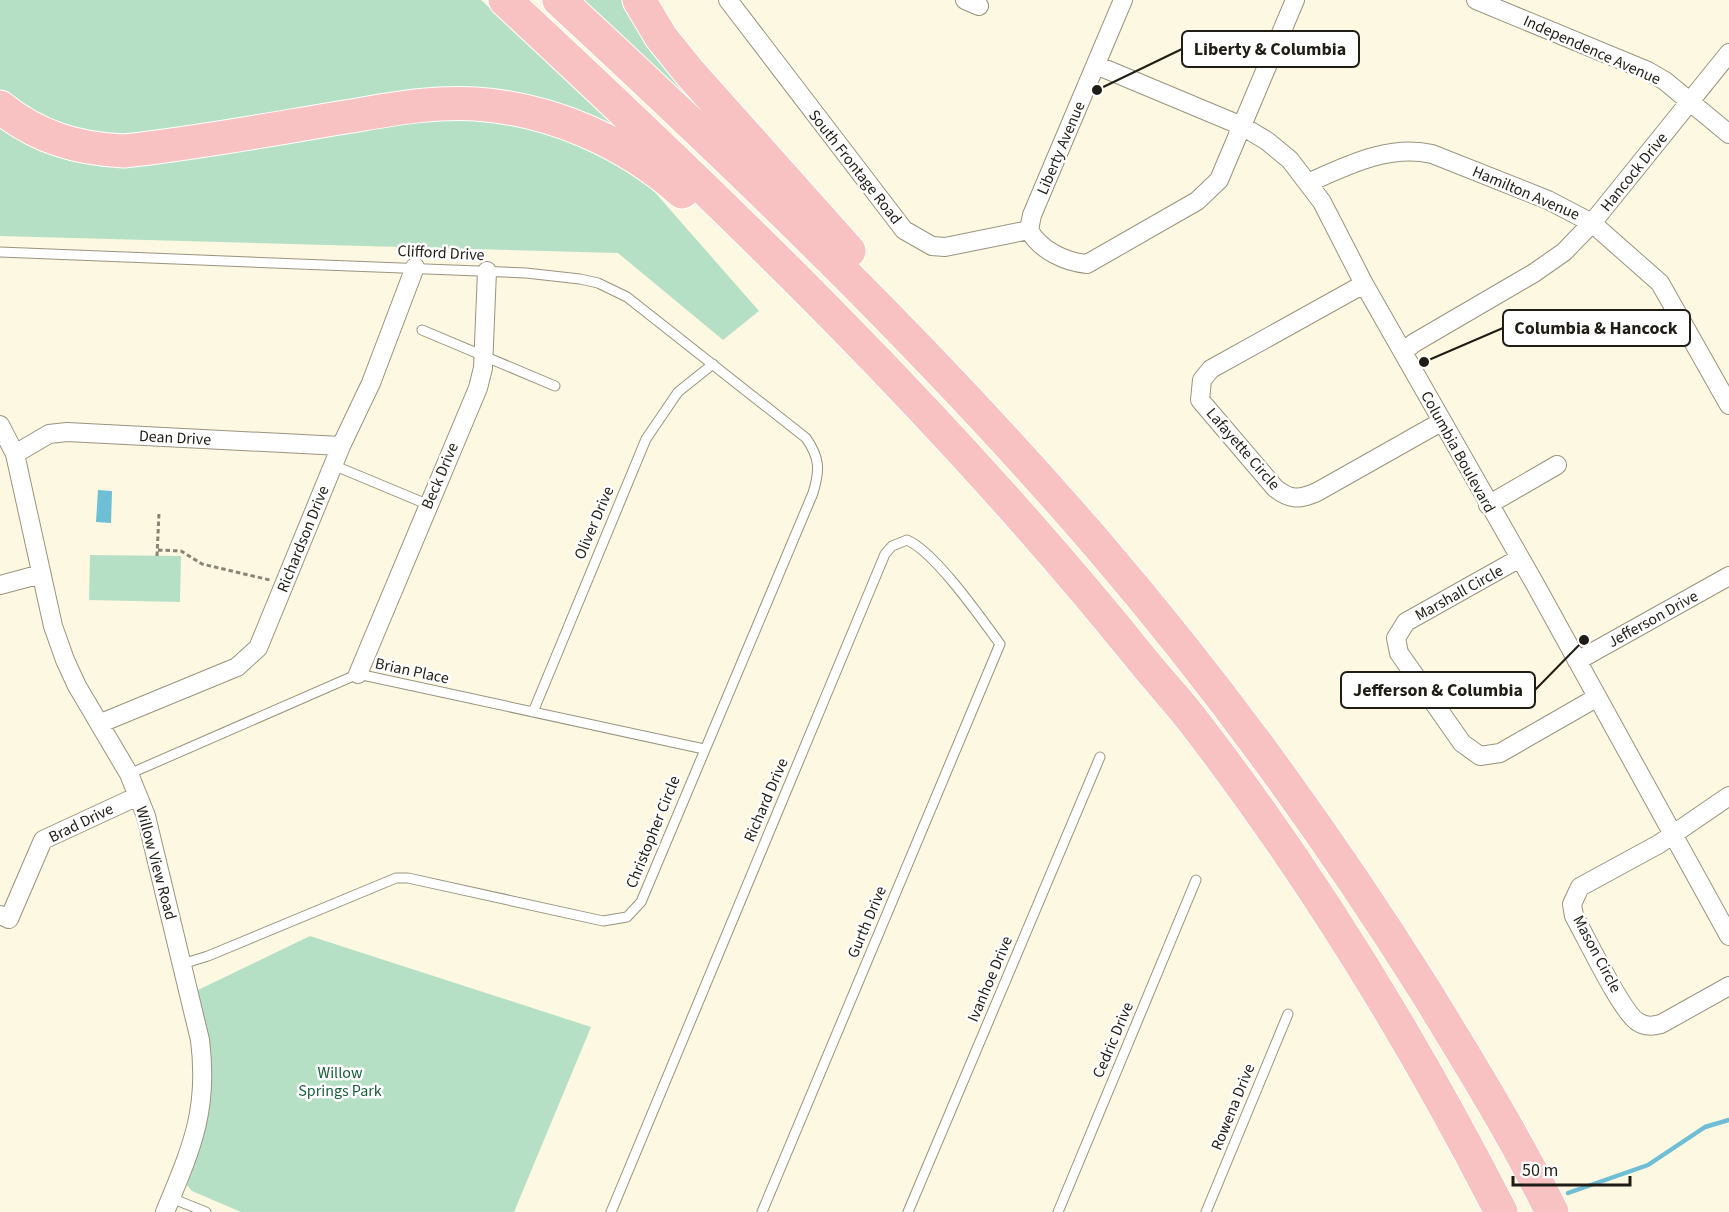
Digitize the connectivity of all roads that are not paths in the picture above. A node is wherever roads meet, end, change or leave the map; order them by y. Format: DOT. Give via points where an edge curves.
graph roads {
  1 [pos="505,0"];
  2 [pos="559,0"];
  3 [pos="639,0"];
  4 [pos="728,0"];
  5 [pos="1124,0"];
  6 [pos="1295,0"];
  7 [pos="1476,0"];
  8 [pos="1729,53"];
  9 [pos="1096,65"];
  10 [pos="1691,103"];
  11 [pos="0,107"];
  12 [pos="1242,126"];
  13 [pos="1729,134"];
  14 [pos="1308,183"];
  15 [pos="1592,223"];
  16 [pos="1029,230"];
  17 [pos="0,252"];
  18 [pos="415,267"];
  19 [pos="487,270"];
  20 [pos="1364,284"];
  21 [pos="422,330"];
  22 [pos="1403,352"];
  23 [pos="484,356"];
  24 [pos="713,364"];
  25 [pos="555,386"];
  26 [pos="1729,405"];
  27 [pos="1441,422"];
  28 [pos="937,423"];
  29 [pos="0,425"];
  30 [pos="989,425"];
  31 [pos="341,446"];
  32 [pos="15,454"];
  33 [pos="817,456"];
  34 [pos="333,465"];
  35 [pos="1557,465"];
  36 [pos="429,505"];
  37 [pos="1488,505"];
  38 [pos="1520,558"];
  39 [pos="41,574"];
  40 [pos="1729,576"];
  41 [pos="0,585"];
  42 [pos="1000,644"];
  43 [pos="1577,661"];
  44 [pos="358,674"];
  45 [pos="1596,698"];
  46 [pos="533,712"];
  47 [pos="101,723"];
  48 [pos="704,749"];
  49 [pos="1100,757"];
  50 [pos="129,774"];
  51 [pos="138,796"];
  52 [pos="1729,796"];
  53 [pos="1672,835"];
  54 [pos="1196,880"];
  55 [pos="0,915"];
  56 [pos="1729,936"];
  57 [pos="182,964"];
  58 [pos="1729,986"];
  59 [pos="1288,1014"];
  60 [pos="168,1205"];
  61 [pos="206,1212"];
  62 [pos="611,1212"];
  63 [pos="762,1212"];
  64 [pos="908,1212"];
  65 [pos="1058,1212"];
  66 [pos="1206,1212"];
  67 [pos="1501,1212"];
  68 [pos="1552,1212"];
  1 -- 28 [label="highway" via="744,226"];
  2 -- 30 [label="highway" via="750,180"];
  3 -- 30 [label="highway" via="690,74 897,305"];
  4 -- 16 [label="street, South Frontage Road" via="888,211 911,235 932,246 945,247"];
  5 -- 9 [label="street, Liberty Avenue"];
  6 -- 12 [label="street"];
  7 -- 10 [label="street, Independence Avenue" via="1648,71"];
  8 -- 10 [label="street, Hancock Drive"];
  9 -- 12 [label="street, Columbia Boulevard"];
  9 -- 16 [label="street, Liberty Avenue"];
  10 -- 13 [label="street, Independence Avenue"];
  10 -- 15 [label="street, Hancock Drive"];
  11 -- 28 [label="highway" via="55,140 124,151 439,104 475,104 541,115 582,129 649,166"];
  12 -- 14 [label="street, Columbia Boulevard" via="1290,160"];
  12 -- 16 [label="street" via="1219,180 1211,189 1095,262 1078,263 1060,257 1041,245"];
  14 -- 15 [label="street, Hamilton Avenue" via="1383,154 1416,150 1548,200"];
  14 -- 20 [label="street, Columbia Boulevard" via="1322,202"];
  15 -- 22 [label="street, Hancock Drive" via="1564,252 1534,273"];
  15 -- 26 [label="street, Hamilton Avenue" via="1660,283"];
  17 -- 18 [label="lane, Clifford Drive"];
  18 -- 19 [label="lane, Clifford Drive"];
  18 -- 31 [label="street, Richardson Drive" via="371,383"];
  19 -- 23 [label="street, Beck Drive"];
  19 -- 24 [label="lane, Clifford Drive" via="580,279 612,289"];
  20 -- 22 [label="street, Columbia Boulevard"];
  20 -- 27 [label="street, Lafayette Circle" via="1211,369 1202,380 1200,400 1275,488 1294,499 1317,492"];
  21 -- 23 [label="lane"];
  22 -- 27 [label="street, Columbia Boulevard"];
  23 -- 25 [label="lane"];
  23 -- 36 [label="street, Beck Drive" via="478,388"];
  24 -- 33 [label="lane, Clifford Drive" via="806,438"];
  24 -- 46 [label="lane, Oliver Drive" via="678,392 646,439"];
  27 -- 37 [label="street, Columbia Boulevard"];
  28 -- 67 [label="highway" via="1098,603 1192,719 1268,822 1400,1027"];
  29 -- 32 [label="street, Willow View Road"];
  30 -- 68 [label="highway" via="1098,545 1287,785 1384,925 1456,1040"];
  31 -- 32 [label="street, Dean Drive" via="67,432 49,434"];
  31 -- 34 [label="street, Richardson Drive"];
  32 -- 39 [label="street, Willow View Road"];
  33 -- 48 [label="lane, Christopher Circle" via="820,471 813,493"];
  34 -- 36 [label="lane"];
  34 -- 47 [label="street, Richardson Drive" via="251,657 237,668"];
  35 -- 37 [label="street"];
  36 -- 44 [label="street, Beck Drive"];
  37 -- 38 [label="street, Columbia Boulevard"];
  38 -- 43 [label="street, Columbia Boulevard"];
  38 -- 45 [label="street, Marshall Circle" via="1406,622 1396,638 1399,652 1462,743 1480,756 1500,753"];
  39 -- 41 [label="street"];
  39 -- 47 [label="street, Willow View Road" via="65,660"];
  40 -- 43 [label="street, Jefferson Drive"];
  42 -- 62 [label="lane, Richard Drive" via="977,612 915,544 901,540 885,554"];
  42 -- 63 [label="lane, Gurth Drive"];
  43 -- 45 [label="street, Columbia Boulevard"];
  44 -- 46 [label="lane, Brian Place"];
  44 -- 50 [label="lane, Brian Place"];
  45 -- 53 [label="street, Columbia Boulevard"];
  46 -- 48 [label="lane, Brian Place"];
  47 -- 50 [label="street, Willow View Road"];
  48 -- 57 [label="lane, Christopher Circle" via="641,903 620,920 603,921 396,878"];
  49 -- 64 [label="lane, Ivanhoe Drive"];
  50 -- 51 [label="street, Willow View Road"];
  51 -- 55 [label="street, Brad Drive" via="43,840 9,918"];
  51 -- 57 [label="street, Willow View Road"];
  52 -- 53 [label="street"];
  53 -- 56 [label="street, Columbia Boulevard"];
  53 -- 58 [label="street, Mason Circle" via="1580,887 1572,904 1574,916 1624,1005 1640,1023 1661,1024"];
  54 -- 65 [label="lane, Cedric Drive"];
  57 -- 60 [label="street, Willow View Road" via="200,1040 203,1091 192,1146"];
  59 -- 66 [label="lane, Rowena Drive"];
  60 -- 61 [label="lane"];
}
